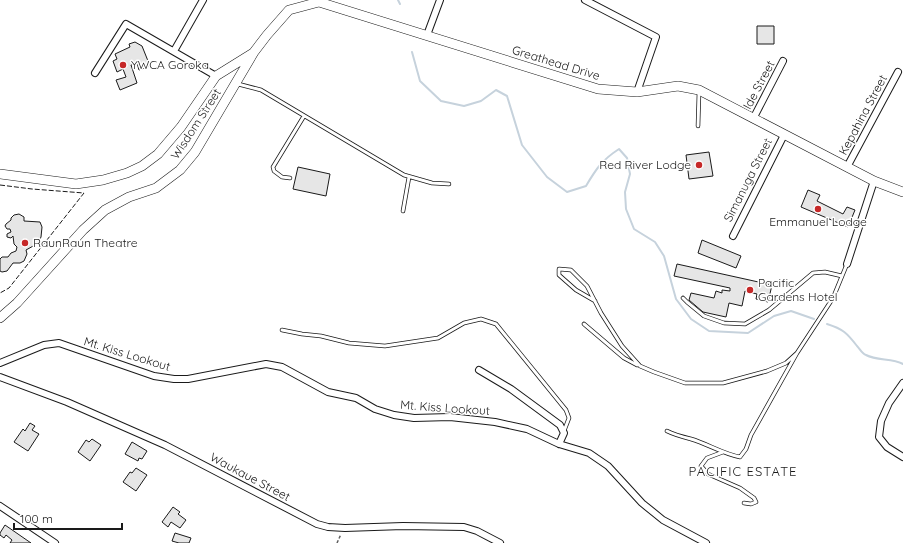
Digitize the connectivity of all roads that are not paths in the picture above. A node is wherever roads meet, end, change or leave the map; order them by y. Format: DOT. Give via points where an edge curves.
graph roads {
  1 [pos="203,0"];
  2 [pos="440,0"];
  3 [pos="585,0"];
  4 [pos="427,35"];
  5 [pos="174,51"];
  6 [pos="254,52"];
  7 [pos="783,61"];
  8 [pos="898,72"];
  9 [pos="96,73"];
  10 [pos="216,76"];
  11 [pos="236,83"];
  12 [pos="699,90"];
  13 [pos="637,92"];
  14 [pos="304,116"];
  15 [pos="753,119"];
  16 [pos="698,126"];
  17 [pos="784,135"];
  18 [pos="847,168"];
  19 [pos="0,174"];
  20 [pos="409,177"];
  21 [pos="290,178"];
  22 [pos="874,181"];
  23 [pos="449,184"];
  24 [pos="903,192"];
  25 [pos="403,211"];
  26 [pos="732,236"];
  27 [pos="847,264"];
  28 [pos="842,276"];
  29 [pos="682,298"];
  30 [pos="595,301"];
  31 [pos="0,318"];
  32 [pos="584,324"];
  33 [pos="282,330"];
  34 [pos="797,353"];
  35 [pos="0,363"];
  36 [pos="640,366"];
  37 [pos="479,370"];
  38 [pos="0,377"];
  39 [pos="903,383"];
  40 [pos="667,431"];
  41 [pos="564,433"];
  42 [pos="559,444"];
  43 [pos="723,452"];
  44 [pos="903,457"];
  45 [pos="744,503"];
  46 [pos="0,506"];
  47 [pos="55,543"];
  48 [pos="500,543"];
  49 [pos="706,543"];
  1 -- 5 [label="street"];
  2 -- 4 [label="street"];
  3 -- 13 [label="street" via="656,37"];
  4 -- 6 [label="street, Greathead Drive" via="319,2 289,10"];
  4 -- 13 [label="street, Greathead Drive" via="598,89"];
  5 -- 9 [label="street" via="126,24"];
  5 -- 10 [label="street"];
  6 -- 10 [label="street"];
  6 -- 11 [label="street, Wisdom Street"];
  7 -- 15 [label="street, Ide Street"];
  8 -- 18 [label="street, Kepahina Street"];
  10 -- 19 [label="street" via="181,127 158,154 127,173 76,184"];
  11 -- 14 [label="lane" via="261,90"];
  11 -- 31 [label="street, Wisdom Street" via="195,152 180,170 156,188 129,197 105,210"];
  12 -- 13 [label="street, Greathead Drive" via="678,86"];
  12 -- 15 [label="street, Greathead Drive"];
  12 -- 16 [label="lane"];
  14 -- 20 [label="lane"];
  14 -- 21 [label="lane" via="273,167 274,172"];
  15 -- 17 [label="street, Greathead Drive"];
  17 -- 18 [label="street, Greathead Drive"];
  17 -- 26 [label="street, Simanuga Street"];
  18 -- 22 [label="street, Greathead Drive"];
  20 -- 23 [label="lane"];
  20 -- 25 [label="lane"];
  22 -- 24 [label="street, Greathead Drive"];
  22 -- 27 [label="street"];
  27 -- 28 [label="lane"];
  28 -- 29 [label="lane" via="825,272 813,273 769,310 745,324 724,322 704,316"];
  28 -- 34 [label="lane" via="833,298"];
  30 -- 30 [label="lane" via="587,286 571,270 559,268 559,275 576,290"];
  30 -- 36 [label="lane" via="622,346"];
  32 -- 36 [label="lane" via="624,358"];
  33 -- 41 [label="lane" via="349,343 385,346 438,338 464,323 481,319 496,324 566,410 569,418"];
  34 -- 36 [label="lane" via="786,363 767,371 723,383 686,383"];
  34 -- 43 [label="lane" via="751,435 746,449 740,457"];
  35 -- 42 [label="street, Mt. Kiss Lookout" via="44,345 59,343 154,376 174,379 188,379 266,364 282,367 328,392 356,398 375,409 394,415 495,422 528,429"];
  37 -- 41 [label="street" via="511,389 560,425"];
  38 -- 48 [label="street, Waukaue Street" via="67,402 165,445 317,524 345,528 464,527"];
  39 -- 44 [label="street" via="881,420 879,437 887,447"];
  40 -- 43 [label="lane"];
  41 -- 42 [label="street"];
  42 -- 49 [label="street, Mt. Kiss Lookout" via="589,453 608,466 642,503 663,520"];
  43 -- 45 [label="lane" via="707,458 701,466 708,474 740,488 756,502"];
  46 -- 47 [label="street"];
}
